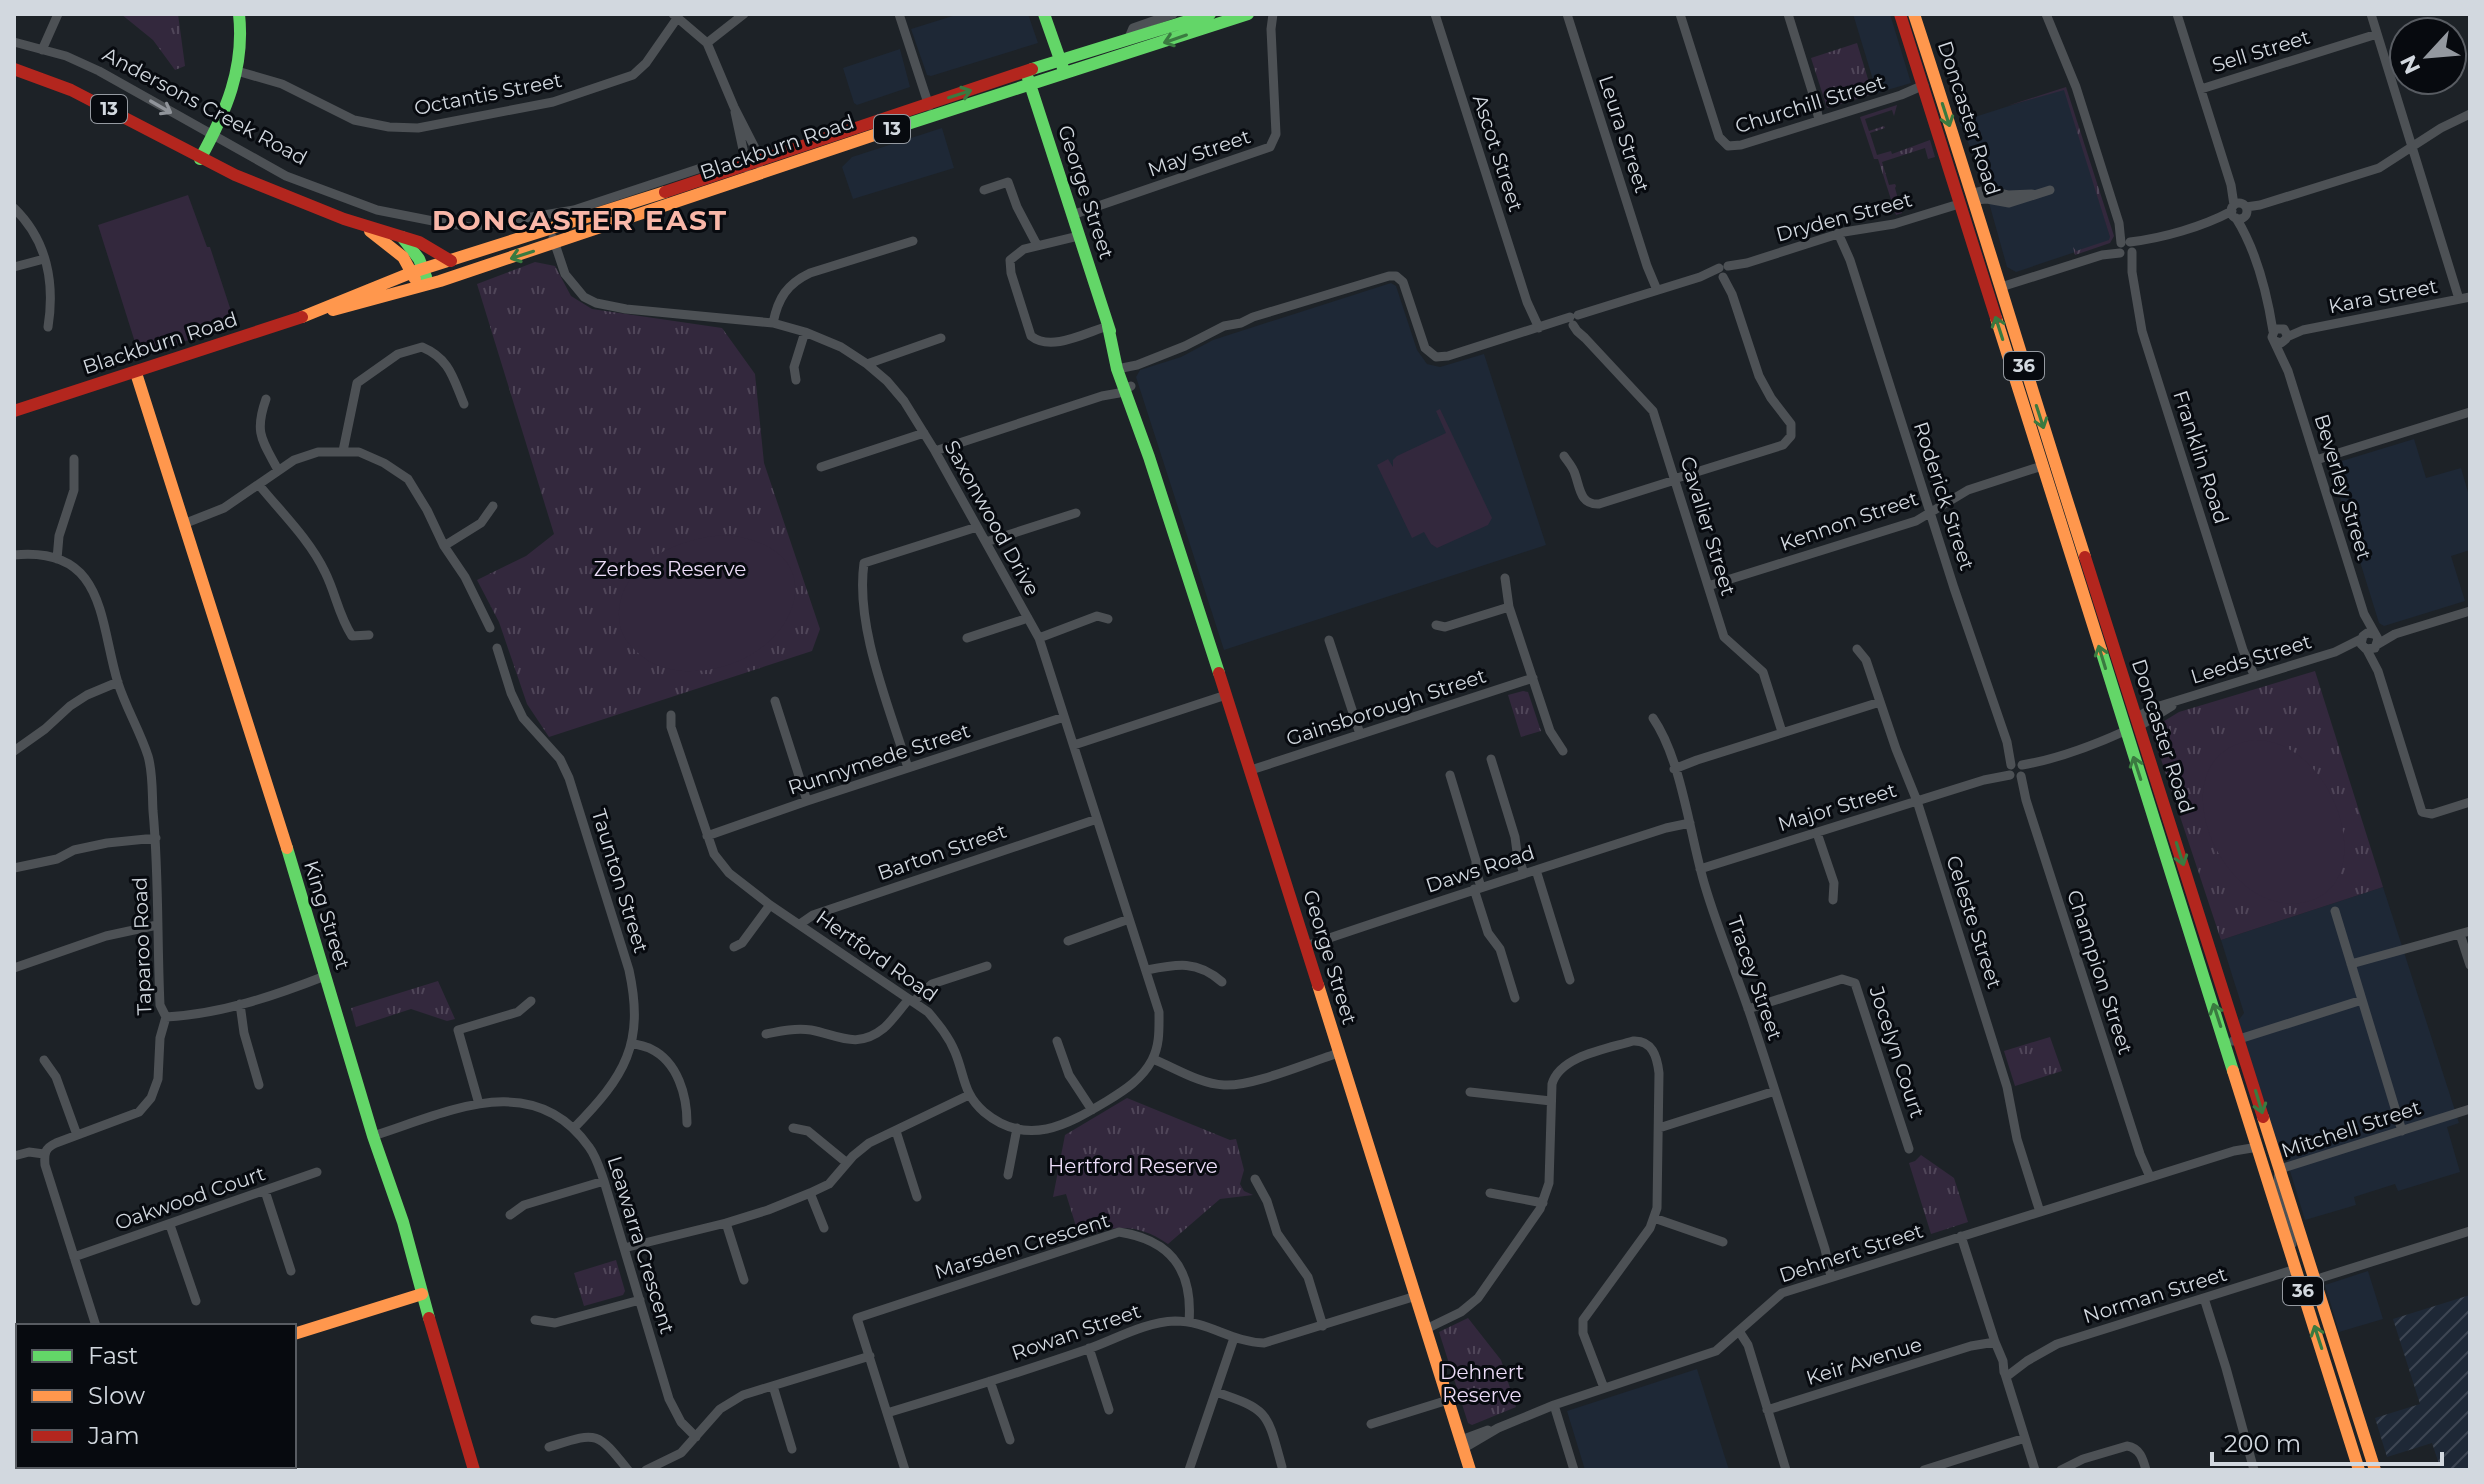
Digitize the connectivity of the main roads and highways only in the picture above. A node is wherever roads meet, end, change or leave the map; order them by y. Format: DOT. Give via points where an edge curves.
graph roads {
  1 [pos="239,14"];
  2 [pos="1044,14"];
  3 [pos="1210,14"];
  4 [pos="1248,14"];
  5 [pos="1900,14"];
  6 [pos="1914,14"];
  7 [pos="1060,60"];
  8 [pos="14,69"];
  9 [pos="1026,72"];
  10 [pos="1065,74"];
  11 [pos="1030,85"];
  12 [pos="1928,86"];
  13 [pos="818,147"];
  14 [pos="200,159"];
  15 [pos="758,170"];
  16 [pos="1974,196"];
  17 [pos="1955,205"];
  18 [pos="363,226"];
  19 [pos="402,237"];
  20 [pos="553,238"];
  21 [pos="451,261"];
  22 [pos="418,271"];
  23 [pos="429,285"];
  24 [pos="317,312"];
  25 [pos="136,373"];
  26 [pos="14,411"];
  27 [pos="2137,722"];
  28 [pos="2125,731"];
  29 [pos="2232,1041"];
  30 [pos="422,1294"];
  31 [pos="296,1333"];
  32 [pos="2335,1346"];
  33 [pos="2344,1420"];
  34 [pos="2372,1469"];
  35 [pos="474,1470"];
  36 [pos="1470,1470"];
  37 [pos="2359,1470"];
  1 -- 14 [label="main road" via="237,71"];
  2 -- 7 [label="main road"];
  3 -- 7 [label="main road, Blackburn Road / 13"];
  4 -- 10 [label="main road, Blackburn Road / 13, one-way"];
  5 -- 12 [label="main road, Doncaster Road / 36"];
  6 -- 12 [label="main road, Doncaster Road / 36"];
  7 -- 9 [label="main road, Blackburn Road / 13"];
  7 -- 10 [label="main road"];
  8 -- 14 [label="main road, Andersons Creek Road / 13" via="94,101"];
  9 -- 11 [label="main road, George Street"];
  13 -- 9 [label="main road, Blackburn Road / 13, one-way"];
  10 -- 11 [label="main road, Blackburn Road / 13"];
  11 -- 13 [label="main road, Blackburn Road / 13"];
  11 -- 36 [label="main road, George Street"];
  12 -- 16 [label="main road, Doncaster Road / 36, one-way"];
  12 -- 17 [label="main road, Doncaster Road / 36"];
  13 -- 15 [label="main road, Blackburn Road / 13"];
  14 -- 18 [label="main road, Andersons Creek Road / 13"];
  15 -- 20 [label="main road, Blackburn Road / 13"];
  15 -- 20 [label="main road, Blackburn Road / 13" via="745,166"];
  16 -- 17 [label="main road"];
  16 -- 27 [label="main road, Doncaster Road / 36, one-way"];
  28 -- 17 [label="main road, Doncaster Road / 36, one-way"];
  18 -- 19 [label="main road, Andersons Creek Road / 13"];
  18 -- 22 [label="main road, Andersons Creek Road / 13"];
  19 -- 21 [label="main road, 13"];
  19 -- 22 [label="main road, Andersons Creek Road"];
  20 -- 21 [label="main road, Blackburn Road / 13"];
  20 -- 23 [label="main road, Blackburn Road / 13, one-way"];
  21 -- 22 [label="main road, Blackburn Road"];
  22 -- 23 [label="main road, Andersons Creek Road"];
  22 -- 24 [label="main road, Blackburn Road"];
  23 -- 24 [label="main road, Blackburn Road"];
  24 -- 25 [label="main road, Blackburn Road"];
  25 -- 26 [label="main road, Blackburn Road"];
  25 -- 30 [label="main road, King Street"];
  27 -- 28 [label="main road"];
  27 -- 29 [label="main road, Doncaster Road / 36, one-way"];
  29 -- 28 [label="main road, Doncaster Road / 36, one-way"];
  29 -- 32 [label="main road, Doncaster Road / 36, one-way" via="2278,1163"];
  33 -- 29 [label="main road, Doncaster Road / 36, one-way" via="2258,1145"];
  30 -- 31 [label="main road"];
  30 -- 35 [label="main road, King Street"];
  32 -- 33 [label="main road" via="2351,1413"];
  32 -- 34 [label="main road, Doncaster Road / 36"];
  33 -- 37 [label="main road, Doncaster Road / 36"];
}
